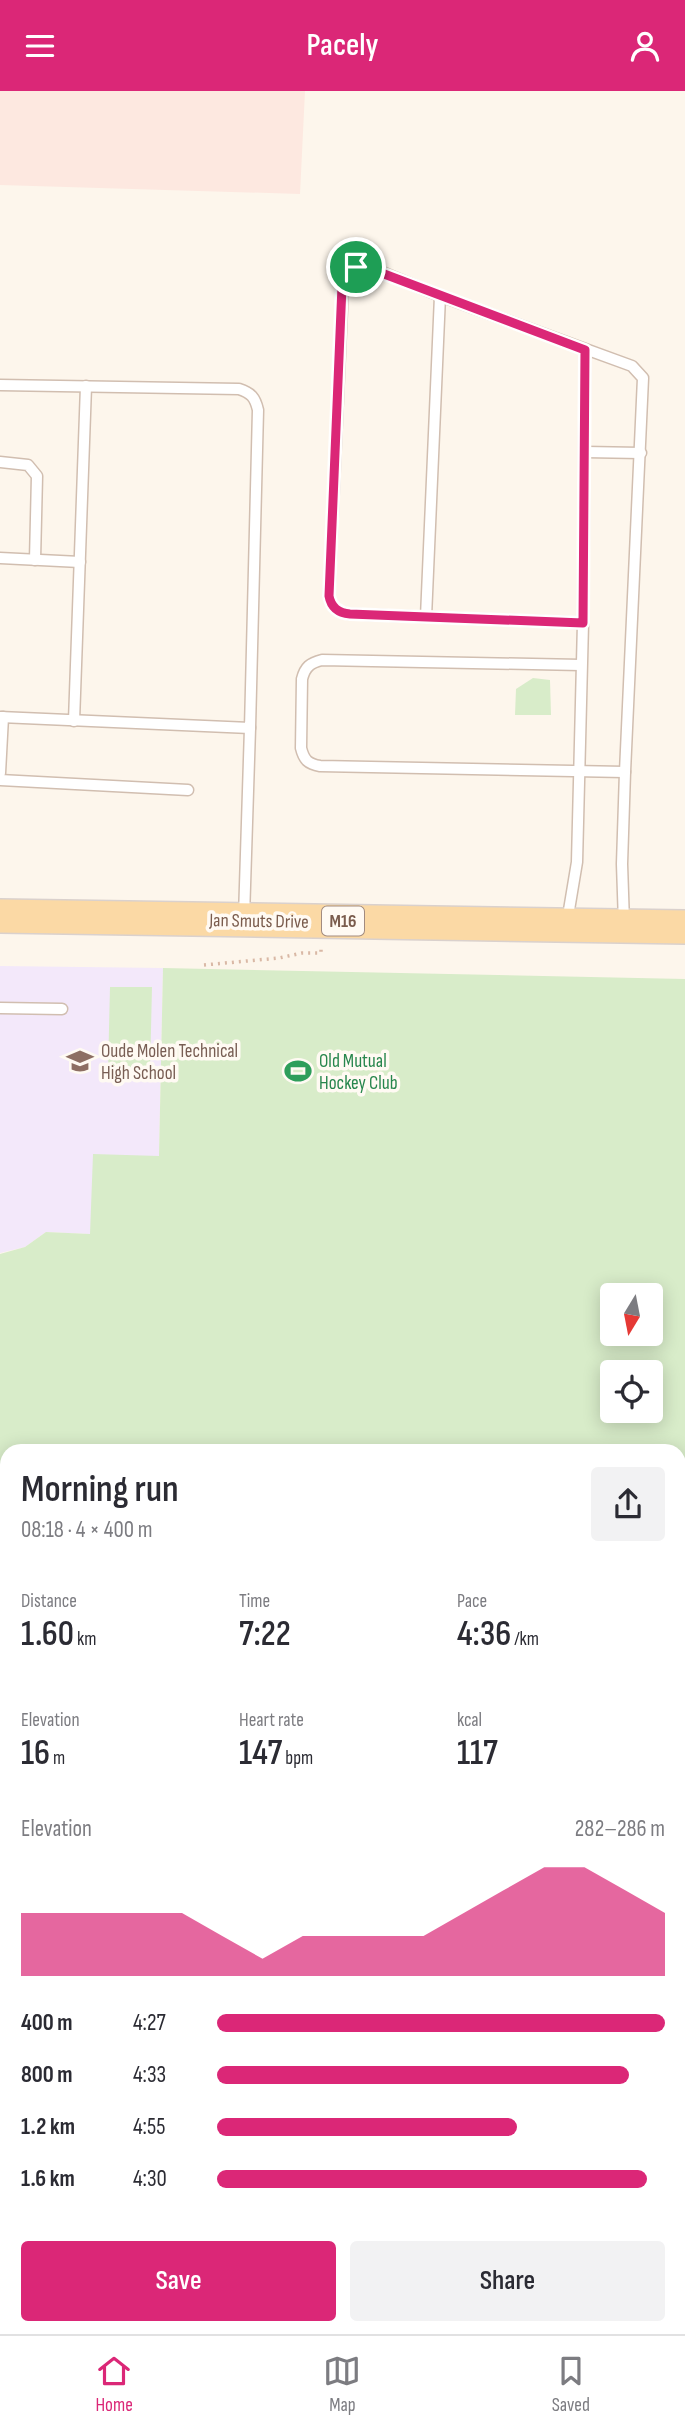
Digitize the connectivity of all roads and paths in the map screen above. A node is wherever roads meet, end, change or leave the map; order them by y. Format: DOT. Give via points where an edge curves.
graph roads {
  1 [pos="439,296"];
  2 [pos="585,350"];
  3 [pos="0,385"];
  4 [pos="86,386"];
  5 [pos="586,452"];
  6 [pos="641,453"];
  7 [pos="0,462"];
  8 [pos="0,558"];
  9 [pos="35,560"];
  10 [pos="80,562"];
  11 [pos="426,617"];
  12 [pos="583,623"];
  13 [pos="581,665"];
  14 [pos="2,717"];
  15 [pos="74,721"];
  16 [pos="250,728"];
  17 [pos="578,771"];
  18 [pos="625,772"];
  19 [pos="0,773"];
  20 [pos="0,780"];
  21 [pos="188,790"];
  22 [pos="0,916"];
  23 [pos="244,920"];
  24 [pos="567,925"];
  25 [pos="624,926"];
  26 [pos="685,927"];
  27 [pos="321,944"];
  28 [pos="204,965"];
  29 [pos="0,1008"];
  30 [pos="62,1009"];
  1 -- 2 [label="lane"];
  1 -- 11 [label="lane"];
  1 -- 11 [label="lane" via="370,267 356,267 344,281 329,596 343,613"];
  2 -- 5 [label="lane"];
  2 -- 6 [label="lane" via="632,366 643,378"];
  3 -- 4 [label="lane"];
  4 -- 10 [label="lane"];
  4 -- 16 [label="lane" via="239,390 256,400"];
  5 -- 6 [label="lane"];
  5 -- 12 [label="lane"];
  6 -- 18 [label="lane"];
  7 -- 9 [label="lane" via="28,465 37,476"];
  8 -- 9 [label="lane"];
  9 -- 10 [label="lane"];
  10 -- 15 [label="lane"];
  11 -- 12 [label="lane"];
  12 -- 13 [label="lane"];
  13 -- 17 [label="lane"];
  13 -- 17 [label="lane" via="322,660 304,669 302,679 301,748 310,764"];
  14 -- 15 [label="lane"];
  14 -- 19 [label="lane"];
  15 -- 16 [label="lane"];
  16 -- 23 [label="lane"];
  17 -- 18 [label="lane"];
  17 -- 24 [label="lane" via="577,862"];
  18 -- 25 [label="lane"];
  20 -- 21 [label="lane"];
  22 -- 23 [label="main road, Jan Smuts Drive / M16"];
  23 -- 24 [label="main road, Jan Smuts Drive / M16"];
  24 -- 25 [label="main road, Jan Smuts Drive / M16"];
  25 -- 26 [label="main road, Jan Smuts Drive / M16"];
  27 -- 28 [label="path" via="321,953"];
  29 -- 30 [label="lane"];
}
